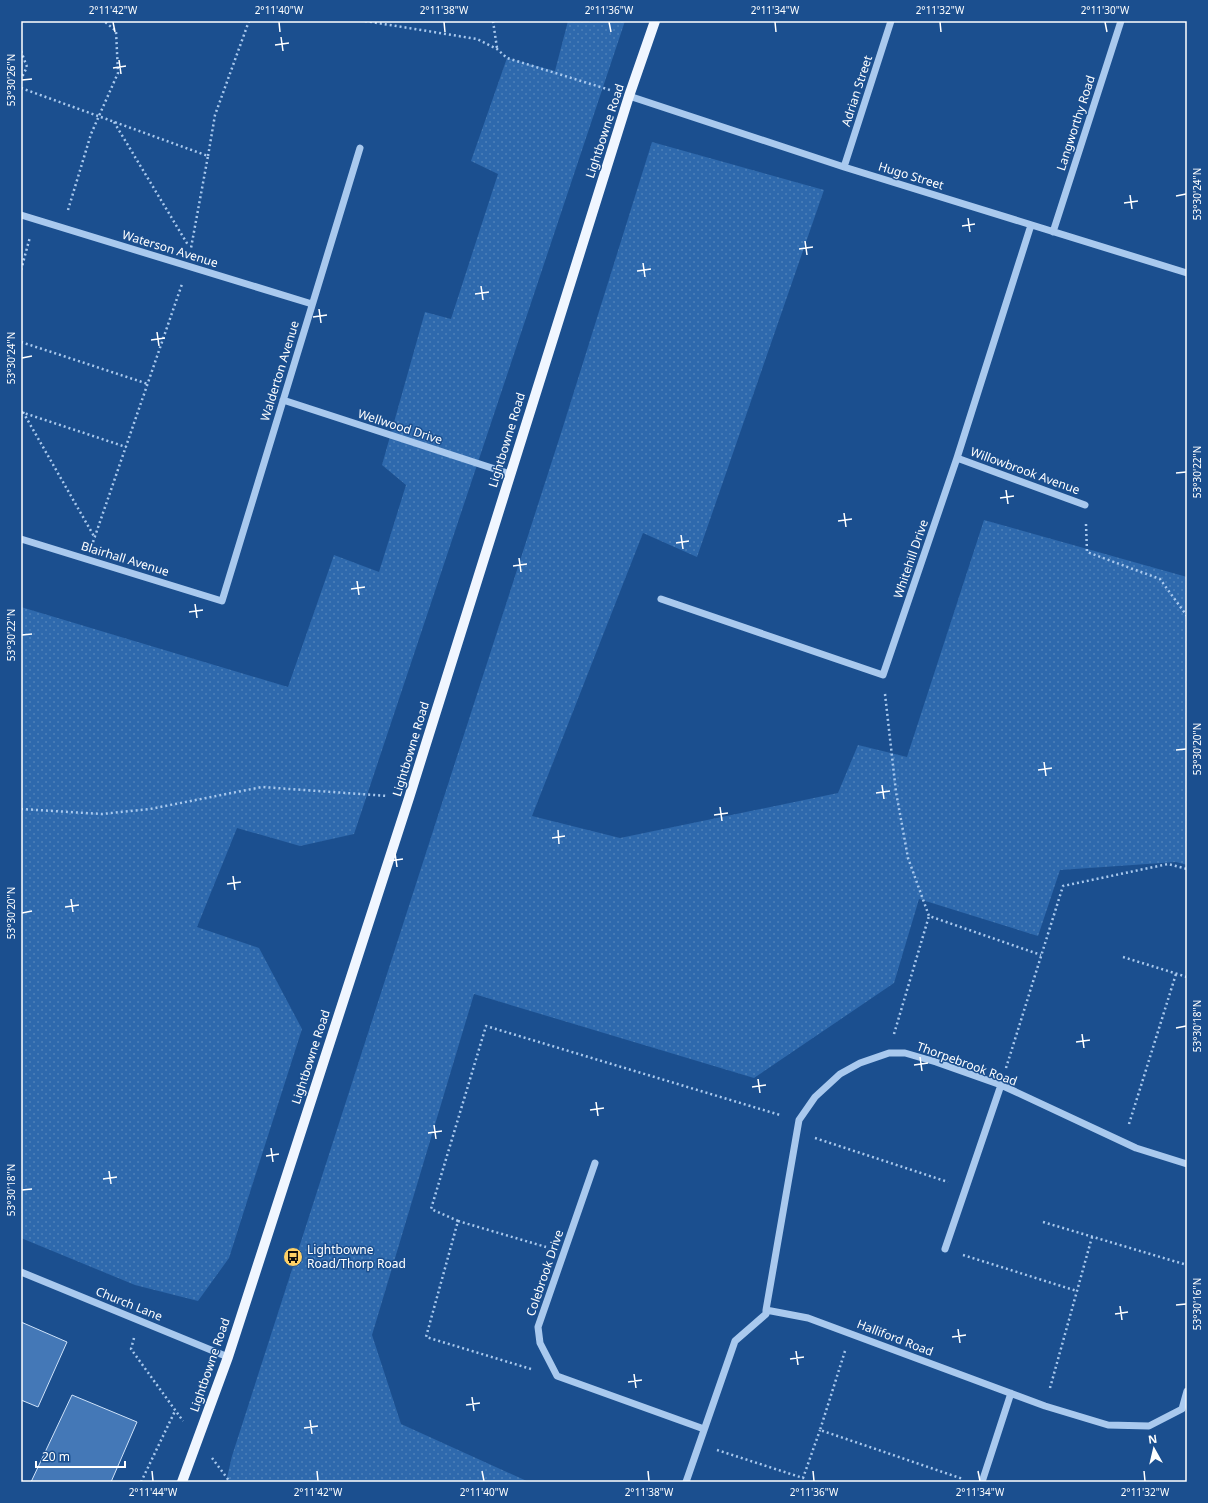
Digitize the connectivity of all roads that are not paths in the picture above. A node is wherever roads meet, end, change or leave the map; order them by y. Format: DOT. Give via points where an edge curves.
graph roads {
  1 [pos="655,21"];
  2 [pos="891,21"];
  3 [pos="1121,21"];
  4 [pos="629,96"];
  5 [pos="360,148"];
  6 [pos="844,167"];
  7 [pos="21,215"];
  8 [pos="1032,225"];
  9 [pos="1053,232"];
  10 [pos="1187,273"];
  11 [pos="312,304"];
  12 [pos="282,400"];
  13 [pos="957,458"];
  14 [pos="510,474"];
  15 [pos="1085,505"];
  16 [pos="21,539"];
  17 [pos="661,599"];
  18 [pos="222,601"];
  19 [pos="1001,1085"];
  20 [pos="595,1163"];
  21 [pos="1187,1164"];
  22 [pos="945,1249"];
  23 [pos="21,1272"];
  24 [pos="766,1310"];
  25 [pos="228,1357"];
  26 [pos="1187,1391"];
  27 [pos="1011,1394"];
  28 [pos="704,1429"];
  29 [pos="182,1482"];
  30 [pos="686,1482"];
  31 [pos="982,1482"];
  1 -- 4 [label="main road, Lightbowne Road"];
  2 -- 6 [label="street, Adrian Street"];
  3 -- 9 [label="street, Langworthy Road"];
  4 -- 6 [label="street, Hugo Street"];
  4 -- 14 [label="main road, Lightbowne Road"];
  5 -- 11 [label="street, Walderton Avenue"];
  6 -- 8 [label="street, Hugo Street"];
  7 -- 11 [label="street, Waterson Avenue"];
  8 -- 9 [label="street, Hugo Street"];
  8 -- 13 [label="street, Whitehill Drive"];
  9 -- 10 [label="street, Hugo Street"];
  11 -- 12 [label="street, Walderton Avenue"];
  12 -- 14 [label="street, Wellwood Drive"];
  12 -- 18 [label="street, Walderton Avenue"];
  13 -- 15 [label="street, Willowbrook Avenue"];
  13 -- 17 [label="street, Whitehill Drive" via="883,675"];
  14 -- 25 [label="main road, Lightbowne Road" via="409,798"];
  16 -- 18 [label="street, Blairhall Avenue"];
  19 -- 21 [label="street, Thorpebrook Road" via="1136,1148"];
  19 -- 22 [label="street"];
  19 -- 24 [label="street, Thorpebrook Road" via="905,1053 889,1053 860,1063 840,1074 815,1097 799,1120"];
  20 -- 28 [label="street, Colebrook Drive" via="538,1327 540,1343 557,1376"];
  23 -- 25 [label="street, Church Lane"];
  24 -- 27 [label="street, Halliford Road" via="808,1318"];
  24 -- 28 [label="street" via="766,1314 735,1341"];
  25 -- 29 [label="main road, Lightbowne Road"];
  26 -- 27 [label="street, Halliford Road" via="1182,1409 1149,1426 1108,1425"];
  27 -- 31 [label="street"];
  28 -- 30 [label="street"];
}
